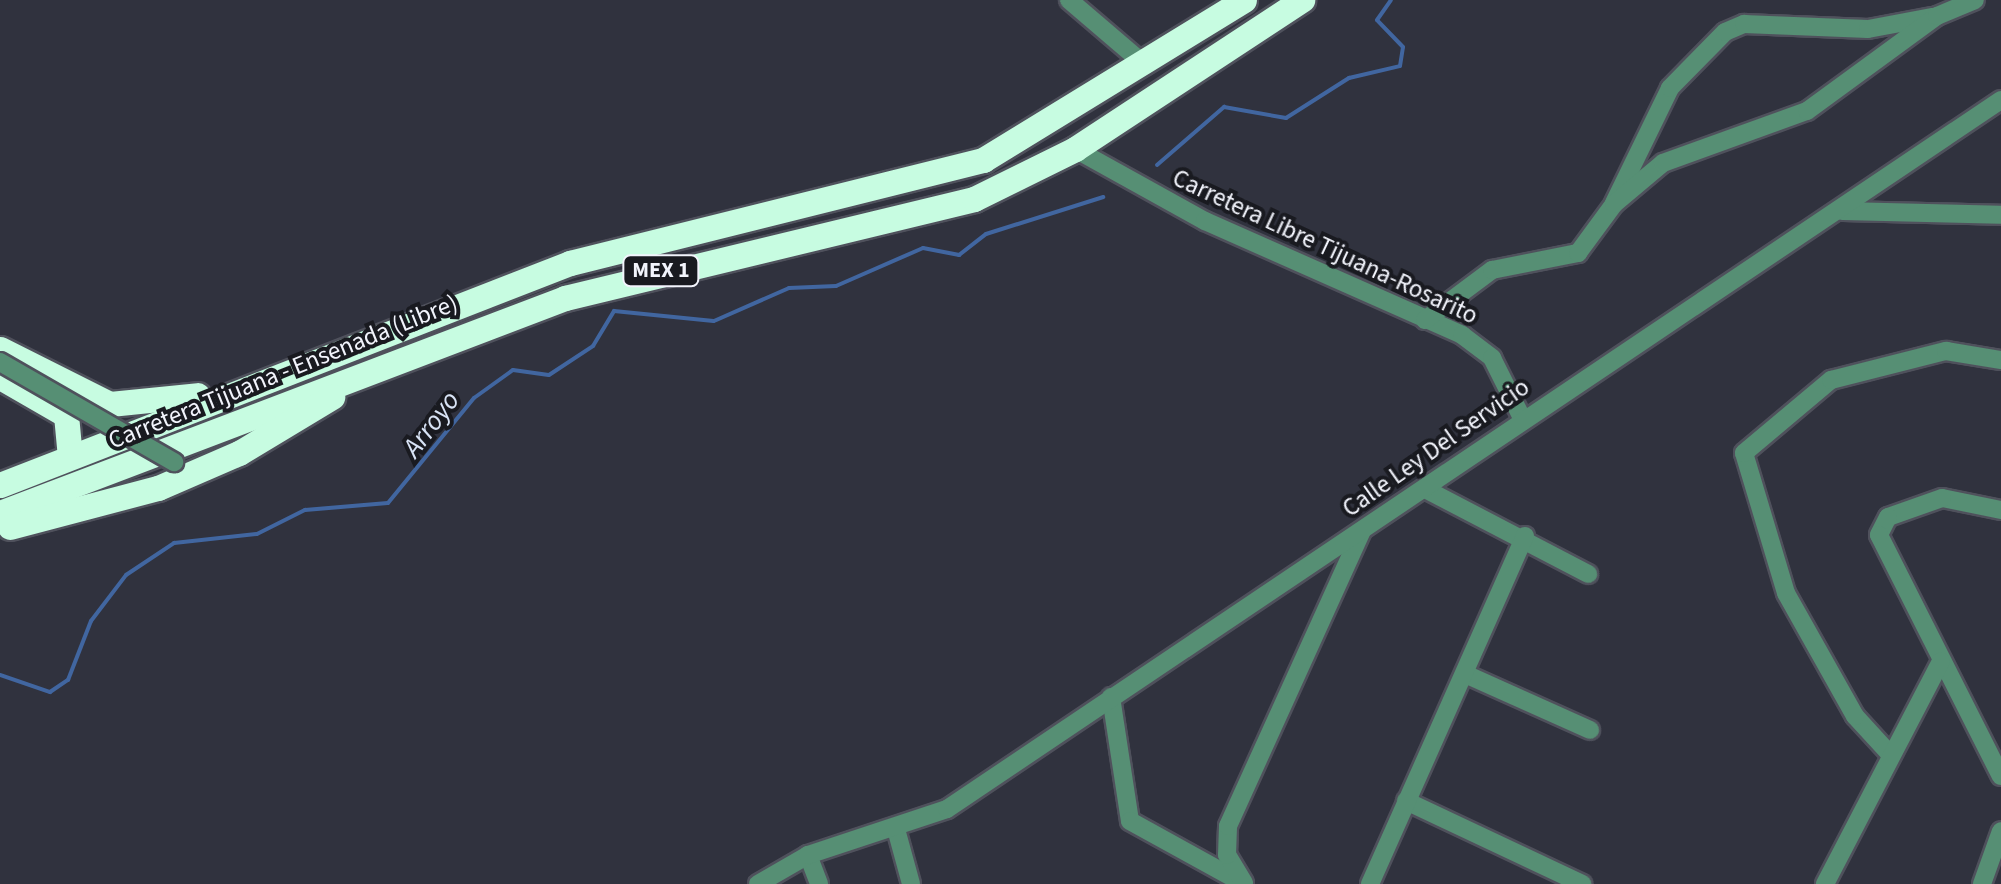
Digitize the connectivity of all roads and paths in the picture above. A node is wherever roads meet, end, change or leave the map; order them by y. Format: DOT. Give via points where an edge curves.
graph roads {
  1 [pos="1070,0"];
  2 [pos="1244,0"];
  3 [pos="1302,0"];
  4 [pos="1976,0"];
  5 [pos="1938,16"];
  6 [pos="1145,66"];
  7 [pos="2001,100"];
  8 [pos="1075,149"];
  9 [pos="1614,204"];
  10 [pos="1842,211"];
  11 [pos="2001,214"];
  12 [pos="1425,320"];
  13 [pos="451,335"];
  14 [pos="0,348"];
  15 [pos="2001,360"];
  16 [pos="0,362"];
  17 [pos="0,377"];
  18 [pos="218,397"];
  19 [pos="1523,420"];
  20 [pos="70,456"];
  21 [pos="182,468"];
  22 [pos="0,485"];
  23 [pos="1424,488"];
  24 [pos="2001,510"];
  25 [pos="0,514"];
  26 [pos="0,530"];
  27 [pos="1362,531"];
  28 [pos="1525,536"];
  29 [pos="1588,574"];
  30 [pos="1941,661"];
  31 [pos="1464,674"];
  32 [pos="1111,697"];
  33 [pos="1590,730"];
  34 [pos="1888,752"];
  35 [pos="2001,776"];
  36 [pos="1406,801"];
  37 [pos="896,829"];
  38 [pos="2001,831"];
  39 [pos="808,855"];
  40 [pos="758,884"];
  41 [pos="819,884"];
  42 [pos="911,884"];
  43 [pos="1244,884"];
  44 [pos="1370,884"];
  45 [pos="1582,884"];
  46 [pos="1825,884"];
  47 [pos="1982,884"];
  1 -- 6 [label="street"];
  2 -- 6 [label="highway, Carretera Tijuana - Ensenada (Libre) / MEX 1"];
  3 -- 8 [label="highway, Carretera Tijuana - Ensenada (Libre) / MEX 1"];
  4 -- 5 [label="street"];
  5 -- 9 [label="street" via="1849,87 1663,163"];
  5 -- 9 [label="street" via="1868,29 1744,24 1725,32 1670,88"];
  6 -- 18 [label="highway, Carretera Tijuana - Ensenada (Libre) / MEX 1" via="1020,142 934,178 570,263"];
  7 -- 10 [label="street, Calle Ley Del Servicio"];
  8 -- 12 [label="street, Carretera Libre Tijuana-Rosarito" via="1205,221"];
  8 -- 13 [label="highway, Carretera Tijuana - Ensenada (Libre) / MEX 1" via="974,199 905,220 636,277"];
  9 -- 12 [label="street" via="1578,253 1492,270"];
  10 -- 11 [label="street"];
  10 -- 19 [label="street, Calle Ley Del Servicio"];
  12 -- 19 [label="street, Carretera Libre Tijuana-Rosarito" via="1492,358"];
  13 -- 21 [label="highway" via="405,368"];
  13 -- 25 [label="highway, Carretera Tijuana - Ensenada (Libre) / MEX 1"];
  14 -- 18 [label="highway" via="110,404"];
  15 -- 34 [label="street" via="1946,351 1831,380 1744,453 1786,594 1856,716"];
  16 -- 21 [label="street, bridge"];
  17 -- 20 [label="highway" via="66,414"];
  18 -- 20 [label="highway, Carretera Tijuana - Ensenada (Libre) / MEX 1"];
  19 -- 23 [label="street, Calle Ley Del Servicio"];
  20 -- 22 [label="highway, Carretera Tijuana - Ensenada (Libre) / MEX 1"];
  21 -- 26 [label="highway"];
  23 -- 27 [label="street, Calle Ley Del Servicio"];
  23 -- 28 [label="street"];
  24 -- 30 [label="street" via="1942,498 1881,525 1883,550"];
  27 -- 32 [label="street, Calle Ley Del Servicio"];
  27 -- 43 [label="street" via="1228,826 1226,856"];
  28 -- 29 [label="street"];
  28 -- 31 [label="street"];
  30 -- 34 [label="street"];
  30 -- 35 [label="street"];
  31 -- 33 [label="street"];
  31 -- 36 [label="street"];
  32 -- 37 [label="street, Calle Ley Del Servicio" via="947,809"];
  32 -- 43 [label="street" via="1130,822"];
  34 -- 46 [label="street"];
  36 -- 44 [label="street"];
  36 -- 45 [label="street"];
  37 -- 39 [label="street, Calle Ley Del Servicio"];
  37 -- 42 [label="street"];
  38 -- 47 [label="street"];
  39 -- 40 [label="street, Calle Ley Del Servicio"];
  39 -- 41 [label="street"];
}
